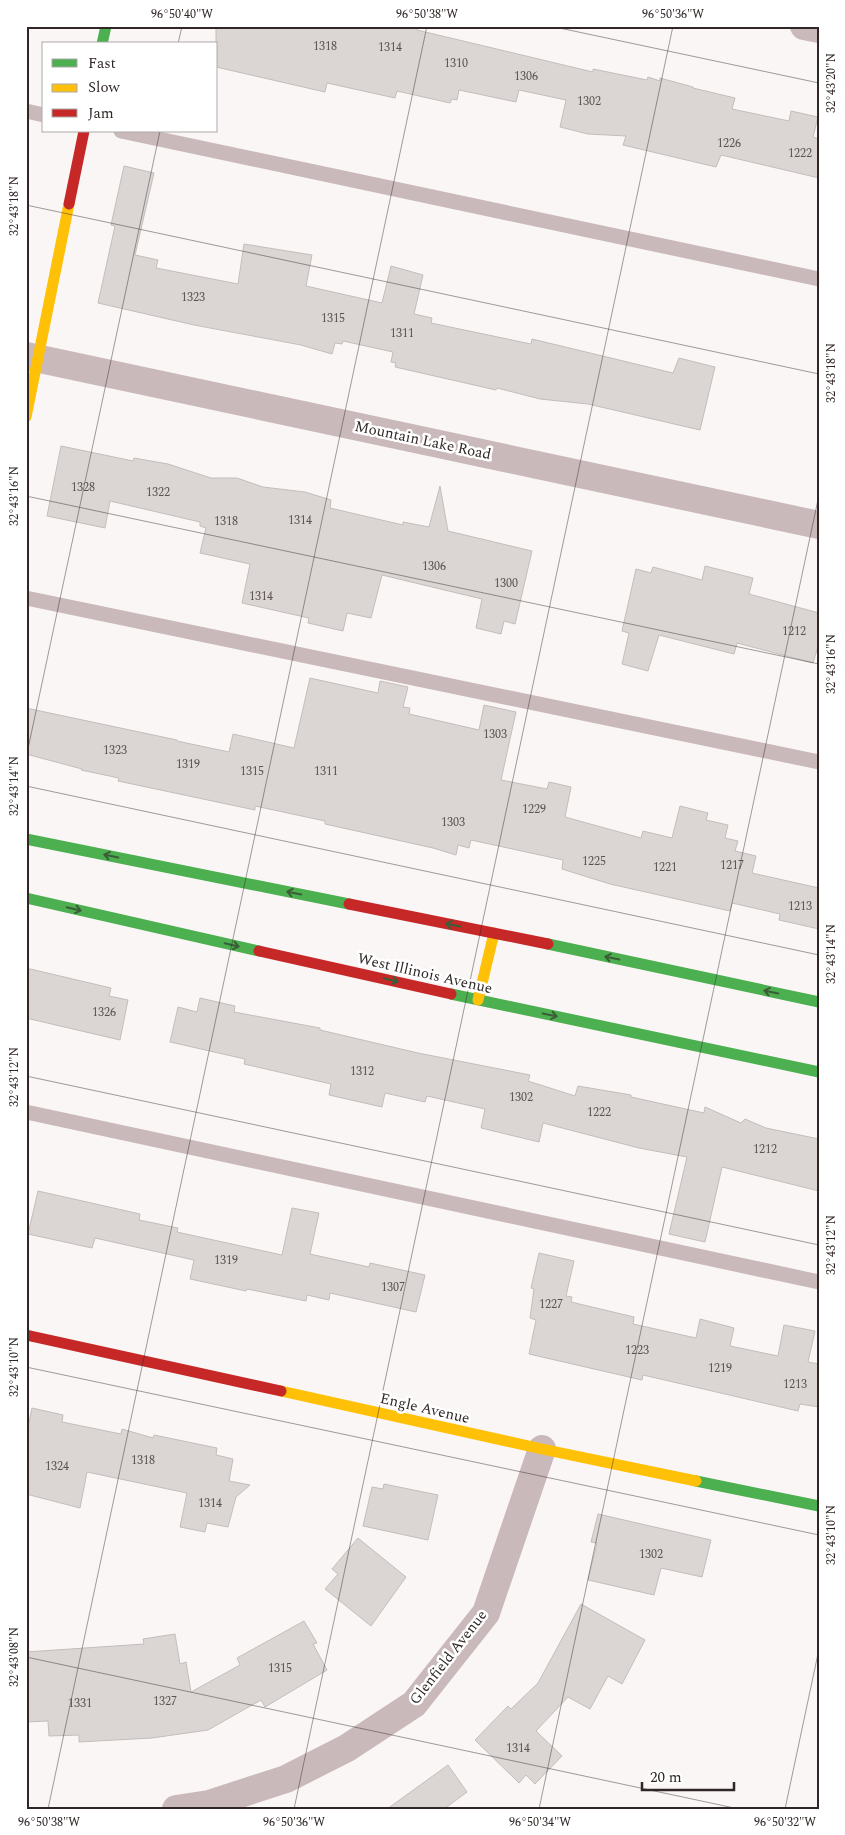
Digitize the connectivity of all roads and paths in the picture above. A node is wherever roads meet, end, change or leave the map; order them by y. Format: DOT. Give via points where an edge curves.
graph roads {
  1 [pos="106,26"];
  2 [pos="804,26"];
  3 [pos="819,30"];
  4 [pos="102,42"];
  5 [pos="26,111"];
  6 [pos="42,115"];
  7 [pos="84,132"];
  8 [pos="126,132"];
  9 [pos="819,279"];
  10 [pos="32,357"];
  11 [pos="26,418"];
  12 [pos="819,525"];
  13 [pos="26,598"];
  14 [pos="819,762"];
  15 [pos="26,838"];
  16 [pos="26,898"];
  17 [pos="494,933"];
  18 [pos="478,1000"];
  19 [pos="819,1002"];
  20 [pos="819,1072"];
  21 [pos="26,1112"];
  22 [pos="819,1282"];
  23 [pos="26,1335"];
  24 [pos="542,1449"];
  25 [pos="819,1506"];
  26 [pos="176,1809"];
  1 -- 4 [label="main road"];
  2 -- 3 [label="street"];
  5 -- 6 [label="lane"];
  7 -- 10 [label="main road"];
  8 -- 9 [label="lane"];
  10 -- 11 [label="main road"];
  10 -- 12 [label="street, Mountain Lake Road"];
  13 -- 14 [label="lane"];
  17 -- 15 [label="main road, one-way"];
  16 -- 18 [label="main road, West Illinois Avenue, one-way"];
  17 -- 18 [label="main road"];
  19 -- 17 [label="main road, one-way"];
  18 -- 20 [label="main road, West Illinois Avenue, one-way"];
  21 -- 22 [label="lane"];
  23 -- 24 [label="main road, Engle Avenue"];
  24 -- 25 [label="main road, Engle Avenue"];
  24 -- 26 [label="street, Glenfield Avenue" via="486,1613 414,1704 347,1748 286,1779 209,1804"];
}
